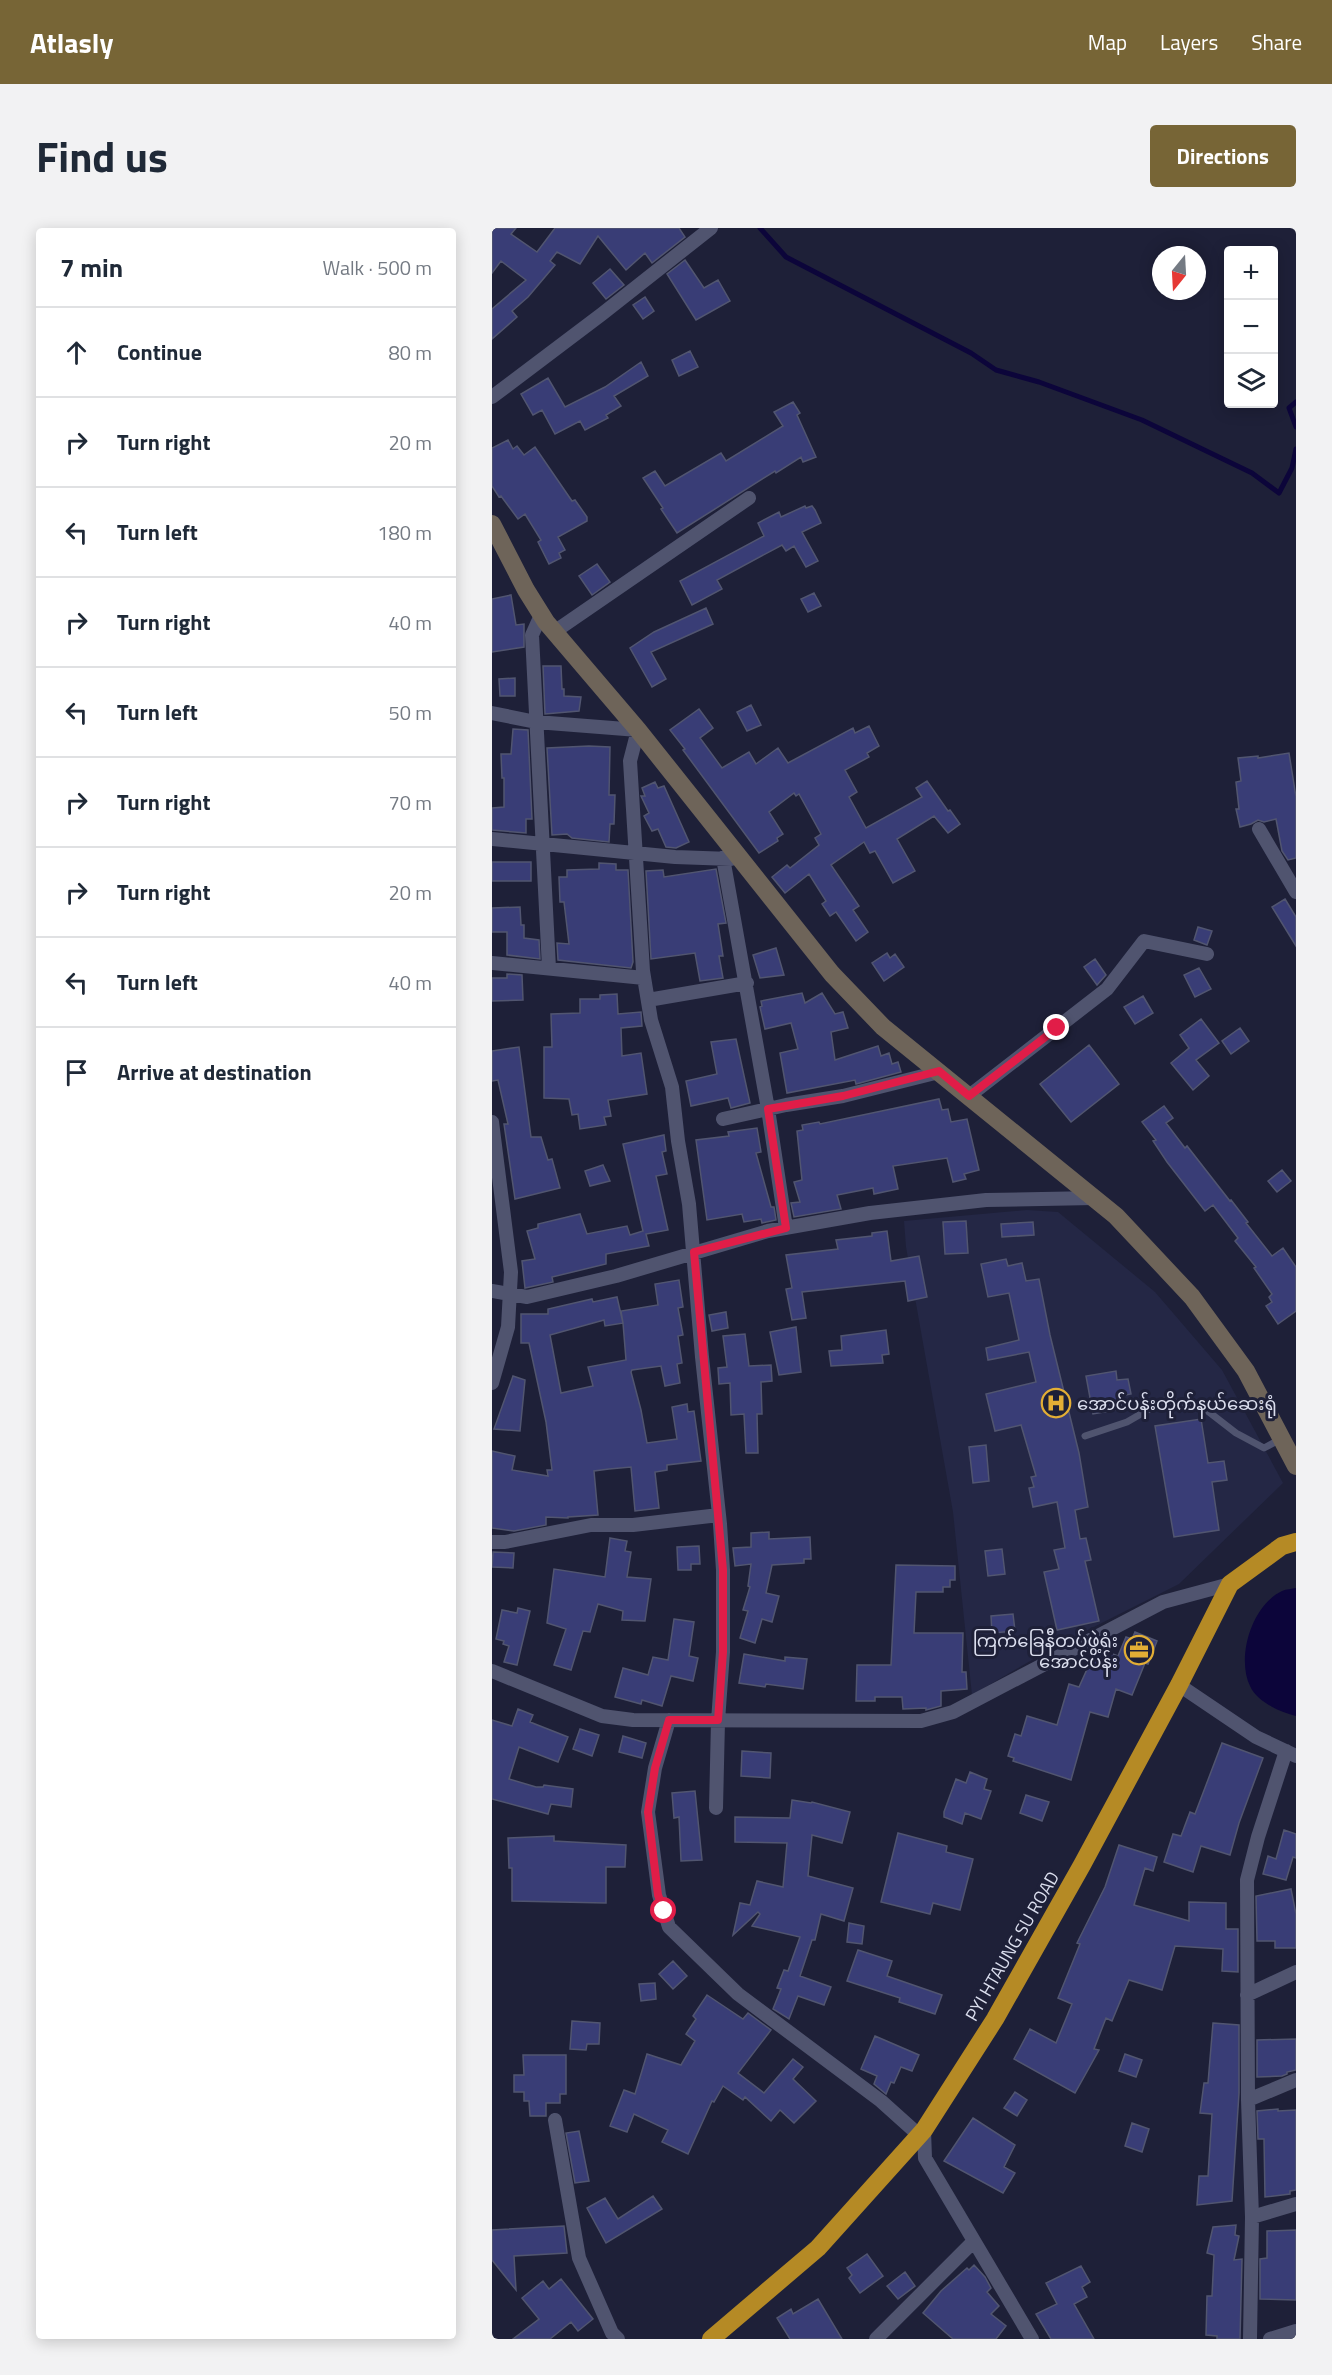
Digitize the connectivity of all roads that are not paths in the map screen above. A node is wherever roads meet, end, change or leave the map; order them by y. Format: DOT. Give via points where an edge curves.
graph roads {
  1 [pos="711,228"];
  2 [pos="492,397"];
  3 [pos="749,498"];
  4 [pos="492,524"];
  5 [pos="541,615"];
  6 [pos="554,632"];
  7 [pos="492,713"];
  8 [pos="536,722"];
  9 [pos="638,730"];
  10 [pos="1259,829"];
  11 [pos="492,839"];
  12 [pos="542,844"];
  13 [pos="634,853"];
  14 [pos="731,859"];
  15 [pos="1296,892"];
  16 [pos="1207,954"];
  17 [pos="492,963"];
  18 [pos="549,968"];
  19 [pos="644,978"];
  20 [pos="747,983"];
  21 [pos="648,1000"];
  22 [pos="939,1071"];
  23 [pos="969,1096"];
  24 [pos="768,1109"];
  25 [pos="723,1119"];
  26 [pos="492,1122"];
  27 [pos="1094,1198"];
  28 [pos="786,1228"];
  29 [pos="694,1252"];
  30 [pos="492,1291"];
  31 [pos="510,1296"];
  32 [pos="492,1383"];
  33 [pos="1085,1436"];
  34 [pos="1281,1439"];
  35 [pos="1296,1467"];
  36 [pos="719,1515"];
  37 [pos="492,1542"];
  38 [pos="1296,1542"];
  39 [pos="1230,1584"];
  40 [pos="492,1671"];
  41 [pos="1179,1685"];
  42 [pos="669,1720"];
  43 [pos="718,1720"];
  44 [pos="1291,1753"];
  45 [pos="716,1808"];
  46 [pos="1296,1972"];
  47 [pos="1247,1995"];
  48 [pos="1296,2080"];
  49 [pos="1248,2100"];
  50 [pos="555,2120"];
  51 [pos="922,2133"];
  52 [pos="1296,2204"];
  53 [pos="1252,2217"];
  54 [pos="974,2241"];
  55 [pos="1296,2331"];
  56 [pos="618,2339"];
  57 [pos="711,2339"];
  58 [pos="876,2339"];
  59 [pos="1032,2339"];
  60 [pos="1250,2339"];
  61 [pos="1270,2339"];
  1 -- 2 [label="street"];
  3 -- 6 [label="street"];
  4 -- 5 [label="main road"];
  5 -- 6 [label="main road"];
  5 -- 8 [label="street" via="532,635"];
  6 -- 9 [label="main road"];
  7 -- 8 [label="street"];
  8 -- 9 [label="street"];
  8 -- 12 [label="street"];
  9 -- 13 [label="street" via="630,761"];
  9 -- 14 [label="main road"];
  10 -- 15 [label="street"];
  11 -- 12 [label="street"];
  12 -- 13 [label="street"];
  12 -- 18 [label="street"];
  13 -- 14 [label="street"];
  13 -- 19 [label="street"];
  14 -- 20 [label="street"];
  14 -- 22 [label="main road" via="883,1027"];
  16 -- 23 [label="street" via="1144,941 1107,989"];
  17 -- 18 [label="street"];
  18 -- 19 [label="street"];
  19 -- 21 [label="street"];
  20 -- 21 [label="street"];
  20 -- 24 [label="street"];
  21 -- 29 [label="street" via="672,1087"];
  22 -- 23 [label="main road"];
  22 -- 24 [label="street" via="843,1096"];
  23 -- 27 [label="main road"];
  24 -- 25 [label="street"];
  24 -- 28 [label="street"];
  26 -- 31 [label="street" via="511,1272"];
  27 -- 28 [label="street" via="986,1200 870,1213"];
  27 -- 34 [label="main road" via="1192,1297 1246,1371"];
  28 -- 29 [label="street"];
  29 -- 31 [label="street" via="616,1276 527,1297"];
  29 -- 36 [label="street"];
  30 -- 31 [label="street"];
  31 -- 32 [label="street" via="508,1327"];
  33 -- 34 [label="lane" via="1127,1422 1165,1400 1205,1409 1264,1448"];
  34 -- 35 [label="main road"];
  36 -- 37 [label="street" via="633,1525 591,1525"];
  36 -- 43 [label="street" via="723,1652"];
  38 -- 39 [label="highway, PYI HTAUNG SU ROAD" via="1282,1546"];
  39 -- 41 [label="highway, PYI HTAUNG SU ROAD"];
  39 -- 43 [label="street" via="1163,1602 953,1713 921,1721"];
  40 -- 42 [label="street" via="602,1716"];
  41 -- 44 [label="street" via="1256,1737"];
  41 -- 51 [label="highway, PYI HTAUNG SU ROAD" via="995,2019"];
  42 -- 43 [label="street"];
  42 -- 51 [label="street" via="648,1812 658,1895 669,1927 738,1994"];
  43 -- 45 [label="street"];
  44 -- 47 [label="street" via="1258,1837 1247,1880"];
  46 -- 47 [label="street"];
  47 -- 49 [label="street"];
  48 -- 49 [label="street"];
  49 -- 53 [label="street"];
  50 -- 56 [label="street" via="579,2258"];
  51 -- 54 [label="street" via="925,2158"];
  51 -- 57 [label="highway, PYI HTAUNG SU ROAD" via="818,2248"];
  52 -- 53 [label="street"];
  53 -- 60 [label="street"];
  54 -- 58 [label="street"];
  54 -- 59 [label="street"];
  55 -- 61 [label="street"];
}
